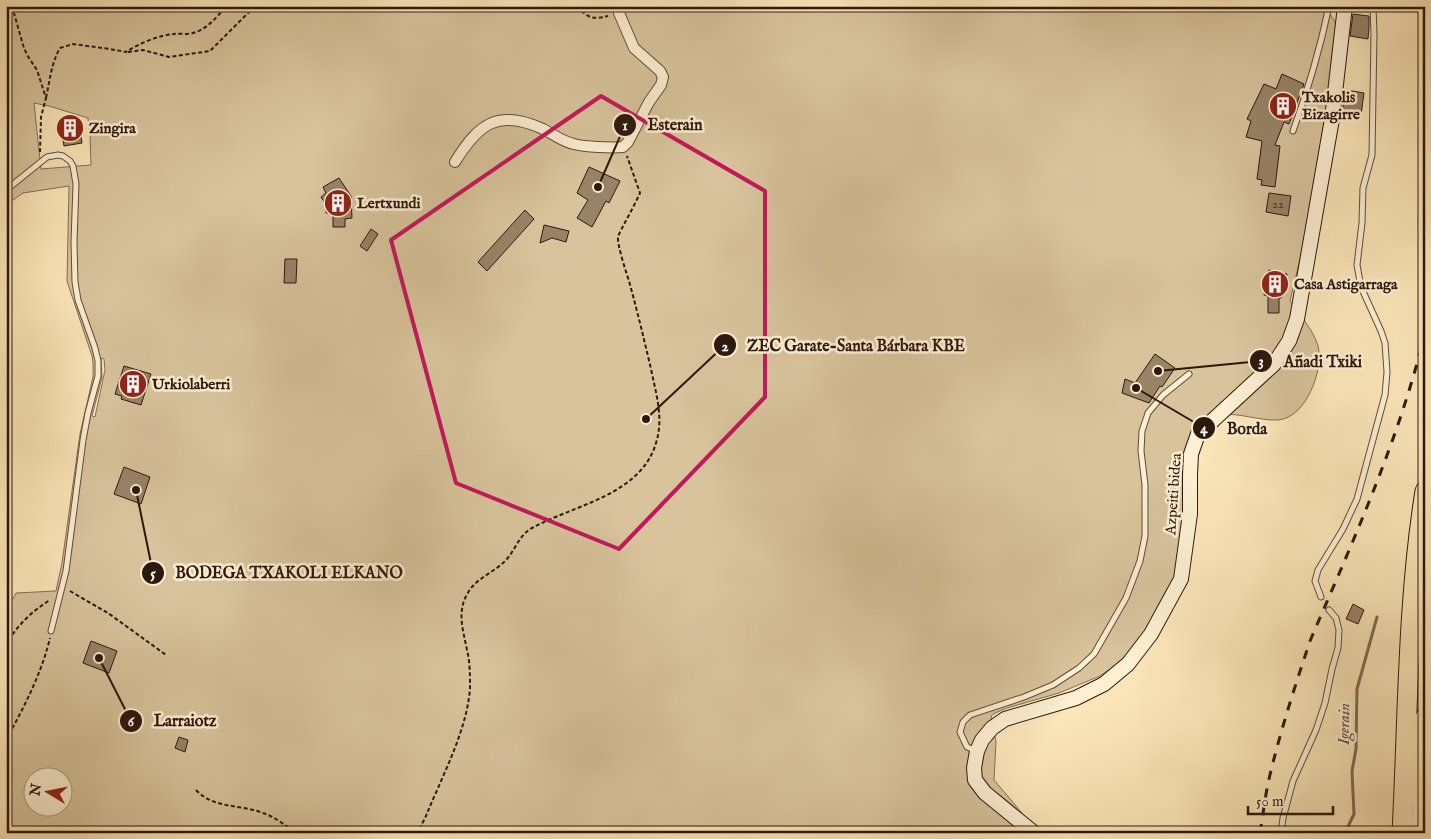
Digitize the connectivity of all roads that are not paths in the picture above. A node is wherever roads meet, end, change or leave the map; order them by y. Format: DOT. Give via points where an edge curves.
graph roads {
  1 [pos="1329,6"];
  2 [pos="1345,6"];
  3 [pos="1373,6"];
  4 [pos="619,10"];
  5 [pos="1293,131"];
  6 [pos="456,162"];
  7 [pos="6,190"];
  8 [pos="1189,374"];
  9 [pos="1425,491"];
  10 [pos="1321,597"];
  11 [pos="1330,610"];
  12 [pos="51,631"];
  13 [pos="1425,718"];
  14 [pos="977,751"];
  15 [pos="1034,833"];
  16 [pos="1281,833"];
  17 [pos="1402,833"];
  18 [pos="1420,833"];
  1 -- 5 [label="lane" via="1308,92"];
  2 -- 14 [label="main road, Azpeiti bidea" via="1332,119 1297,319 1289,341 1274,364 1198,434 1191,454 1190,514 1180,580 1151,634 1128,664 1104,684 1076,698 1005,719 992,728"];
  3 -- 10 [label="lane" via="1372,155 1363,188 1357,266 1361,287 1385,344 1385,395 1357,499 1318,570 1315,581"];
  4 -- 6 [label="street" via="634,48 663,77 623,147 573,144 542,129 505,120 492,122 479,130"];
  7 -- 12 [label="lane" via="47,157 63,156 70,161 76,184 74,282 98,367 84,432 68,562"];
  8 -- 14 [label="lane" via="1163,395 1148,413 1142,431 1145,536 1140,561 1126,598 1094,654 1079,668 1053,685 966,718 960,732 967,747"];
  9 -- 17 [label="highway" via="1411,623"];
  11 -- 16 [label="lane" via="1340,630 1338,648 1325,704 1293,781"];
  13 -- 18 [label="highway"];
  14 -- 15 [label="main road, Azpeiti bidea" via="975,780 985,793"];
}
